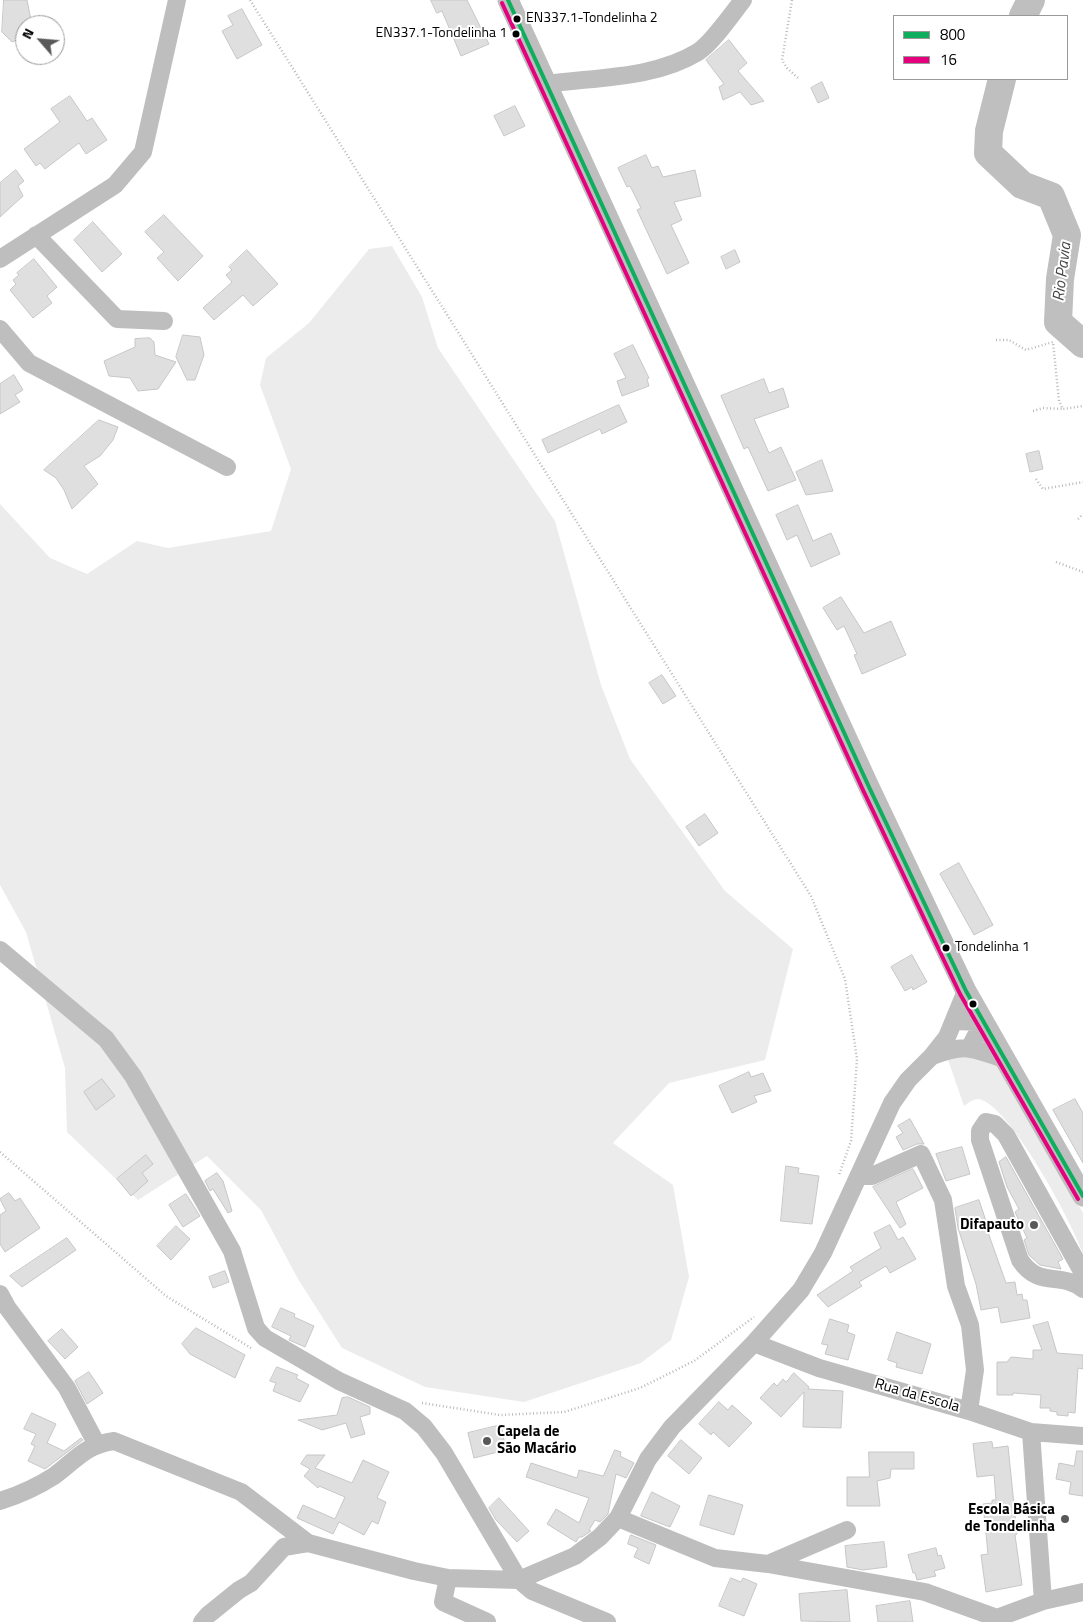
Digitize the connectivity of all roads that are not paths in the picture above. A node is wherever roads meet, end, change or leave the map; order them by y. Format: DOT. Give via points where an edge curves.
graph roads {
  1 [pos="177,0"];
  2 [pos="508,0"];
  3 [pos="743,0"];
  4 [pos="546,84"];
  5 [pos="36,235"];
  6 [pos="0,258"];
  7 [pos="164,321"];
  8 [pos="0,329"];
  9 [pos="227,467"];
  10 [pos="0,950"];
  11 [pos="966,990"];
  12 [pos="954,1021"];
  13 [pos="983,1022"];
  14 [pos="970,1047"];
  15 [pos="932,1056"];
  16 [pos="1004,1058"];
  17 [pos="859,1176"];
  18 [pos="1083,1196"];
  19 [pos="1083,1273"];
  20 [pos="1083,1289"];
  21 [pos="0,1294"];
  22 [pos="754,1343"];
  23 [pos="969,1411"];
  24 [pos="1031,1432"];
  25 [pos="1083,1436"];
  26 [pos="96,1443"];
  27 [pos="0,1502"];
  28 [pos="618,1518"];
  29 [pos="847,1530"];
  30 [pos="308,1543"];
  31 [pos="768,1564"];
  32 [pos="448,1578"];
  33 [pos="519,1580"];
  34 [pos="1083,1592"];
  35 [pos="1043,1601"];
  36 [pos="994,1620"];
  37 [pos="202,1622"];
  38 [pos="487,1622"];
  39 [pos="607,1622"];
  1 -- 5 [label="street" via="143,152 115,185"];
  2 -- 4 [label="main road"];
  3 -- 4 [label="street" via="699,51 676,62 614,78"];
  4 -- 11 [label="main road" via="869,787"];
  5 -- 6 [label="street"];
  5 -- 7 [label="street" via="118,319"];
  8 -- 9 [label="street" via="29,364"];
  10 -- 33 [label="street" via="106,1040 133,1076 232,1252 256,1328 265,1338 339,1381 405,1410 424,1427 444,1453"];
  11 -- 12 [label="street"];
  11 -- 13 [label="main road"];
  12 -- 13 [label="street"];
  12 -- 15 [label="street" via="947,1037"];
  13 -- 14 [label="street"];
  13 -- 16 [label="main road"];
  14 -- 15 [label="street" via="956,1047"];
  14 -- 16 [label="street"];
  15 -- 17 [label="street" via="908,1080 892,1103"];
  16 -- 18 [label="main road"];
  17 -- 22 [label="street" via="823,1253 801,1290"];
  17 -- 23 [label="street" via="872,1176 922,1154 943,1200 956,1286 970,1325 975,1370"];
  19 -- 20 [label="street" via="1006,1135 995,1124 986,1122 980,1131 980,1140 1020,1260 1036,1277 1067,1281"];
  21 -- 26 [label="street" via="66,1388"];
  22 -- 23 [label="street, Rua da Escola" via="819,1368"];
  22 -- 28 [label="street" via="672,1427 648,1458"];
  23 -- 24 [label="street, Rua da Escola"];
  24 -- 25 [label="street, Rua da Escola"];
  24 -- 35 [label="street"];
  26 -- 27 [label="street" via="53,1476 22,1494"];
  26 -- 30 [label="street" via="114,1441 242,1492"];
  28 -- 31 [label="street" via="715,1558"];
  28 -- 33 [label="street" via="575,1556"];
  29 -- 31 [label="street"];
  30 -- 32 [label="street"];
  30 -- 37 [label="street" via="284,1547 251,1584 239,1590"];
  31 -- 36 [label="street" via="925,1592"];
  32 -- 33 [label="street"];
  32 -- 38 [label="street" via="443,1602"];
  33 -- 39 [label="street" via="532,1592"];
  34 -- 35 [label="street"];
  35 -- 36 [label="street"];
}
